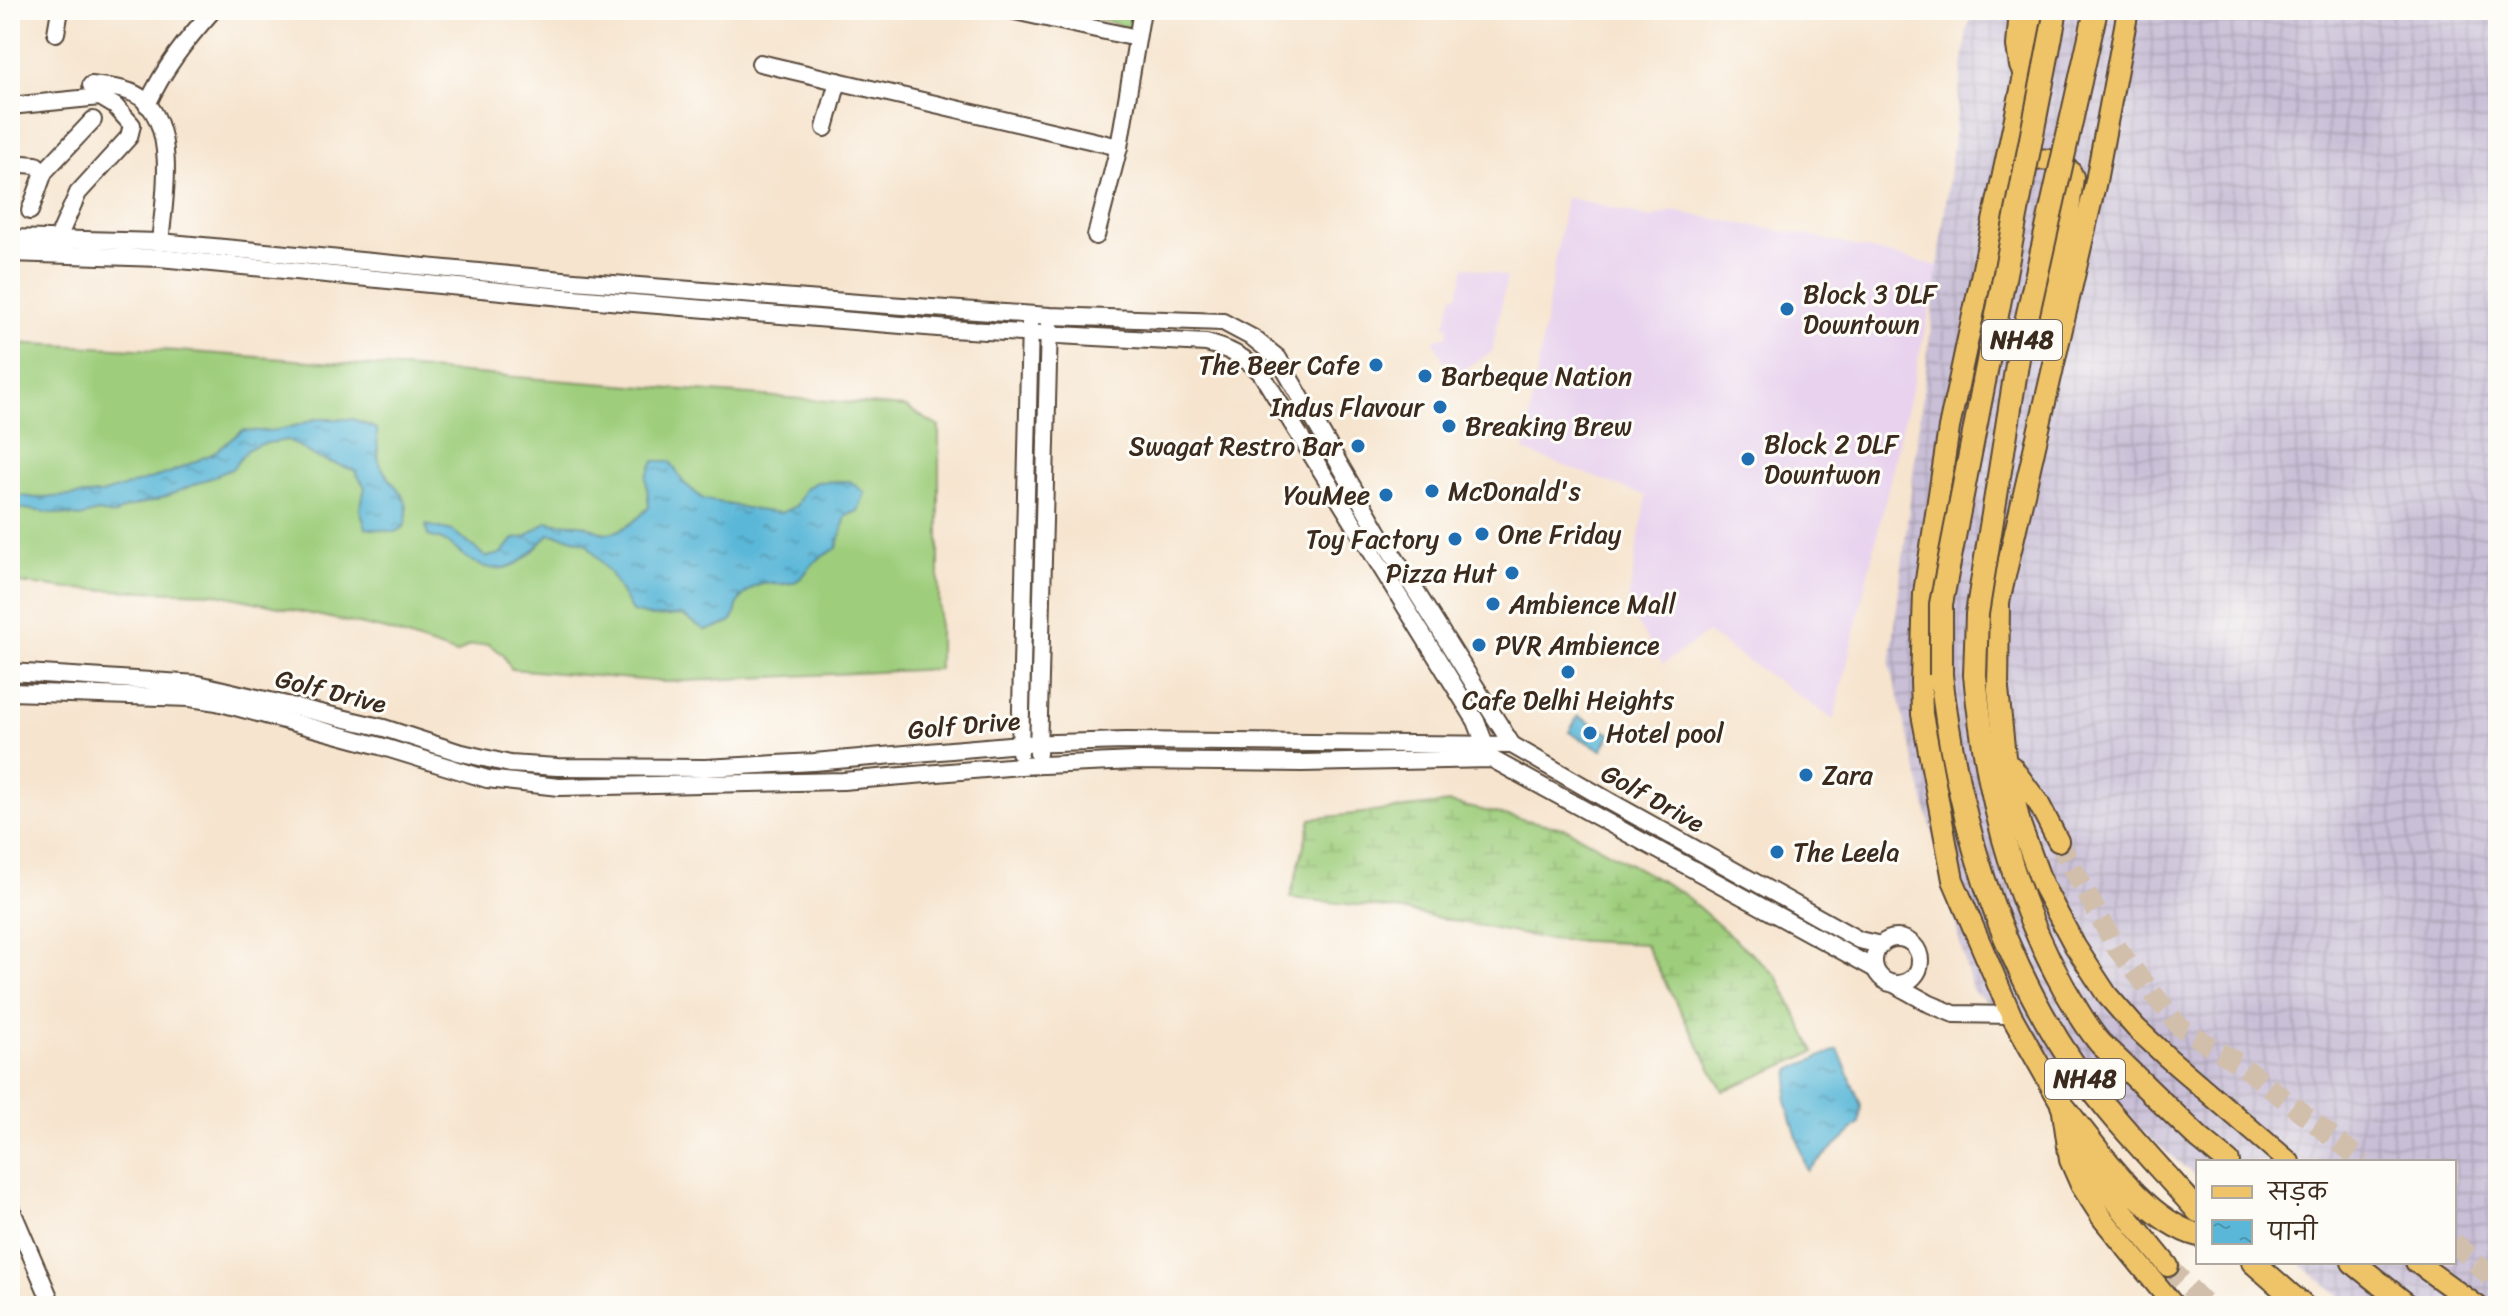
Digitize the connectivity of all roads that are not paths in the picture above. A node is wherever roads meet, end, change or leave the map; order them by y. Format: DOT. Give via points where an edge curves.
graph roads {
  1 [pos="60,10"];
  2 [pos="213,10"];
  3 [pos="1010,10"];
  4 [pos="1142,10"];
  5 [pos="2020,10"];
  6 [pos="2038,10"];
  7 [pos="2056,10"];
  8 [pos="2096,10"];
  9 [pos="2128,10"];
  10 [pos="56,33"];
  11 [pos="1137,38"];
  12 [pos="760,63"];
  13 [pos="838,81"];
  14 [pos="2023,82"];
  15 [pos="91,85"];
  16 [pos="147,105"];
  17 [pos="10,106"];
  18 [pos="93,120"];
  19 [pos="825,128"];
  20 [pos="1119,147"];
  21 [pos="10,163"];
  22 [pos="44,172"];
  23 [pos="2001,183"];
  24 [pos="30,211"];
  25 [pos="1096,236"];
  26 [pos="10,238"];
  27 [pos="160,242"];
  28 [pos="46,243"];
  29 [pos="10,253"];
  30 [pos="574,290"];
  31 [pos="859,303"];
  32 [pos="1031,314"];
  33 [pos="1050,316"];
  34 [pos="857,321"];
  35 [pos="1030,334"];
  36 [pos="1048,334"];
  37 [pos="2054,363"];
  38 [pos="10,672"];
  39 [pos="10,692"];
  40 [pos="384,728"];
  41 [pos="1198,740"];
  42 [pos="1038,743"];
  43 [pos="1020,744"];
  44 [pos="1512,745"];
  45 [pos="380,746"];
  46 [pos="1488,752"];
  47 [pos="2005,757"];
  48 [pos="1195,761"];
  49 [pos="1037,765"];
  50 [pos="1020,766"];
  51 [pos="2058,841"];
  52 [pos="1881,945"];
  53 [pos="1875,969"];
  54 [pos="1896,985"];
  55 [pos="2011,1015"];
  56 [pos="2062,1105"];
  57 [pos="2226,1160"];
  58 [pos="2287,1160"];
  59 [pos="10,1206"];
  60 [pos="2196,1209"];
  61 [pos="2196,1234"];
  62 [pos="2255,1264"];
  63 [pos="2356,1264"];
  64 [pos="2419,1264"];
  65 [pos="2168,1266"];
  66 [pos="53,1306"];
  67 [pos="2174,1306"];
  68 [pos="2303,1306"];
  69 [pos="2408,1306"];
  70 [pos="2477,1306"];
  1 -- 10 [label="street"];
  2 -- 16 [label="street" via="161,74"];
  3 -- 11 [label="street"];
  4 -- 11 [label="street"];
  5 -- 14 [label="main road" via="2017,46"];
  6 -- 14 [label="main road"];
  7 -- 60 [label="highway, NH48, bridge" via="1941,604 1941,675 1957,788 1977,862 2032,996 2077,1069"];
  8 -- 57 [label="highway, NH48, bridge" via="2018,358 1977,614 1981,741 2018,889 2048,959 2087,1028"];
  9 -- 37 [label="main road"];
  11 -- 20 [label="street"];
  12 -- 13 [label="street"];
  13 -- 19 [label="street"];
  13 -- 20 [label="street"];
  14 -- 23 [label="main road"];
  15 -- 16 [label="street" via="125,90"];
  16 -- 27 [label="street" via="157,119 167,171"];
  17 -- 28 [label="street" via="100,97 132,125 129,137 78,193"];
  18 -- 22 [label="street"];
  20 -- 25 [label="street"];
  21 -- 22 [label="street" via="36,165"];
  22 -- 24 [label="street"];
  23 -- 37 [label="main road" via="2017,165 2037,158 2066,167 2073,177 2045,328"];
  23 -- 55 [label="main road" via="1949,428 1924,593 1921,681 1922,714 1953,880"];
  26 -- 28 [label="street"];
  27 -- 28 [label="street"];
  27 -- 30 [label="street"];
  28 -- 29 [label="street"];
  28 -- 30 [label="street"];
  30 -- 31 [label="street"];
  30 -- 34 [label="street"];
  31 -- 32 [label="street"];
  31 -- 34 [label="street"];
  32 -- 33 [label="street"];
  32 -- 35 [label="street"];
  33 -- 36 [label="street"];
  33 -- 44 [label="street" via="1223,322 1274,353"];
  34 -- 35 [label="street"];
  35 -- 36 [label="street"];
  35 -- 43 [label="street"];
  36 -- 42 [label="street"];
  36 -- 46 [label="street" via="1206,343 1252,364 1476,721"];
  37 -- 47 [label="main road" via="1999,602 1998,689"];
  38 -- 40 [label="street, Golf Drive" via="198,684"];
  39 -- 45 [label="street, Golf Drive" via="190,698"];
  40 -- 43 [label="street, Golf Drive" via="510,764 557,767 736,766"];
  40 -- 45 [label="street"];
  41 -- 42 [label="street, Golf Drive"];
  41 -- 46 [label="street, Golf Drive"];
  41 -- 48 [label="street"];
  42 -- 43 [label="street, Golf Drive"];
  42 -- 49 [label="street"];
  43 -- 50 [label="street"];
  44 -- 46 [label="street, Golf Drive"];
  44 -- 52 [label="street, Golf Drive" via="1859,940"];
  45 -- 50 [label="street, Golf Drive" via="487,779 559,787 843,781"];
  46 -- 48 [label="street, Golf Drive" via="1302,763"];
  46 -- 53 [label="street, Golf Drive"];
  47 -- 51 [label="main road"];
  47 -- 58 [label="main road" via="2020,824 2043,886 2107,995 2167,1057"];
  48 -- 49 [label="street, Golf Drive"];
  49 -- 50 [label="street, Golf Drive"];
  52 -- 53 [label="street"];
  52 -- 54 [label="street" via="1902,939 1918,951 1920,965 1914,977"];
  53 -- 54 [label="street"];
  54 -- 55 [label="street" via="1954,1014"];
  55 -- 56 [label="main road"];
  56 -- 61 [label="highway" via="2131,1188 2165,1219"];
  56 -- 65 [label="main road" via="2091,1168"];
  56 -- 67 [label="main road" via="2070,1160 2081,1185"];
  59 -- 66 [label="street"];
  62 -- 68 [label="highway"];
  63 -- 69 [label="highway"];
  64 -- 70 [label="main road"];
}
